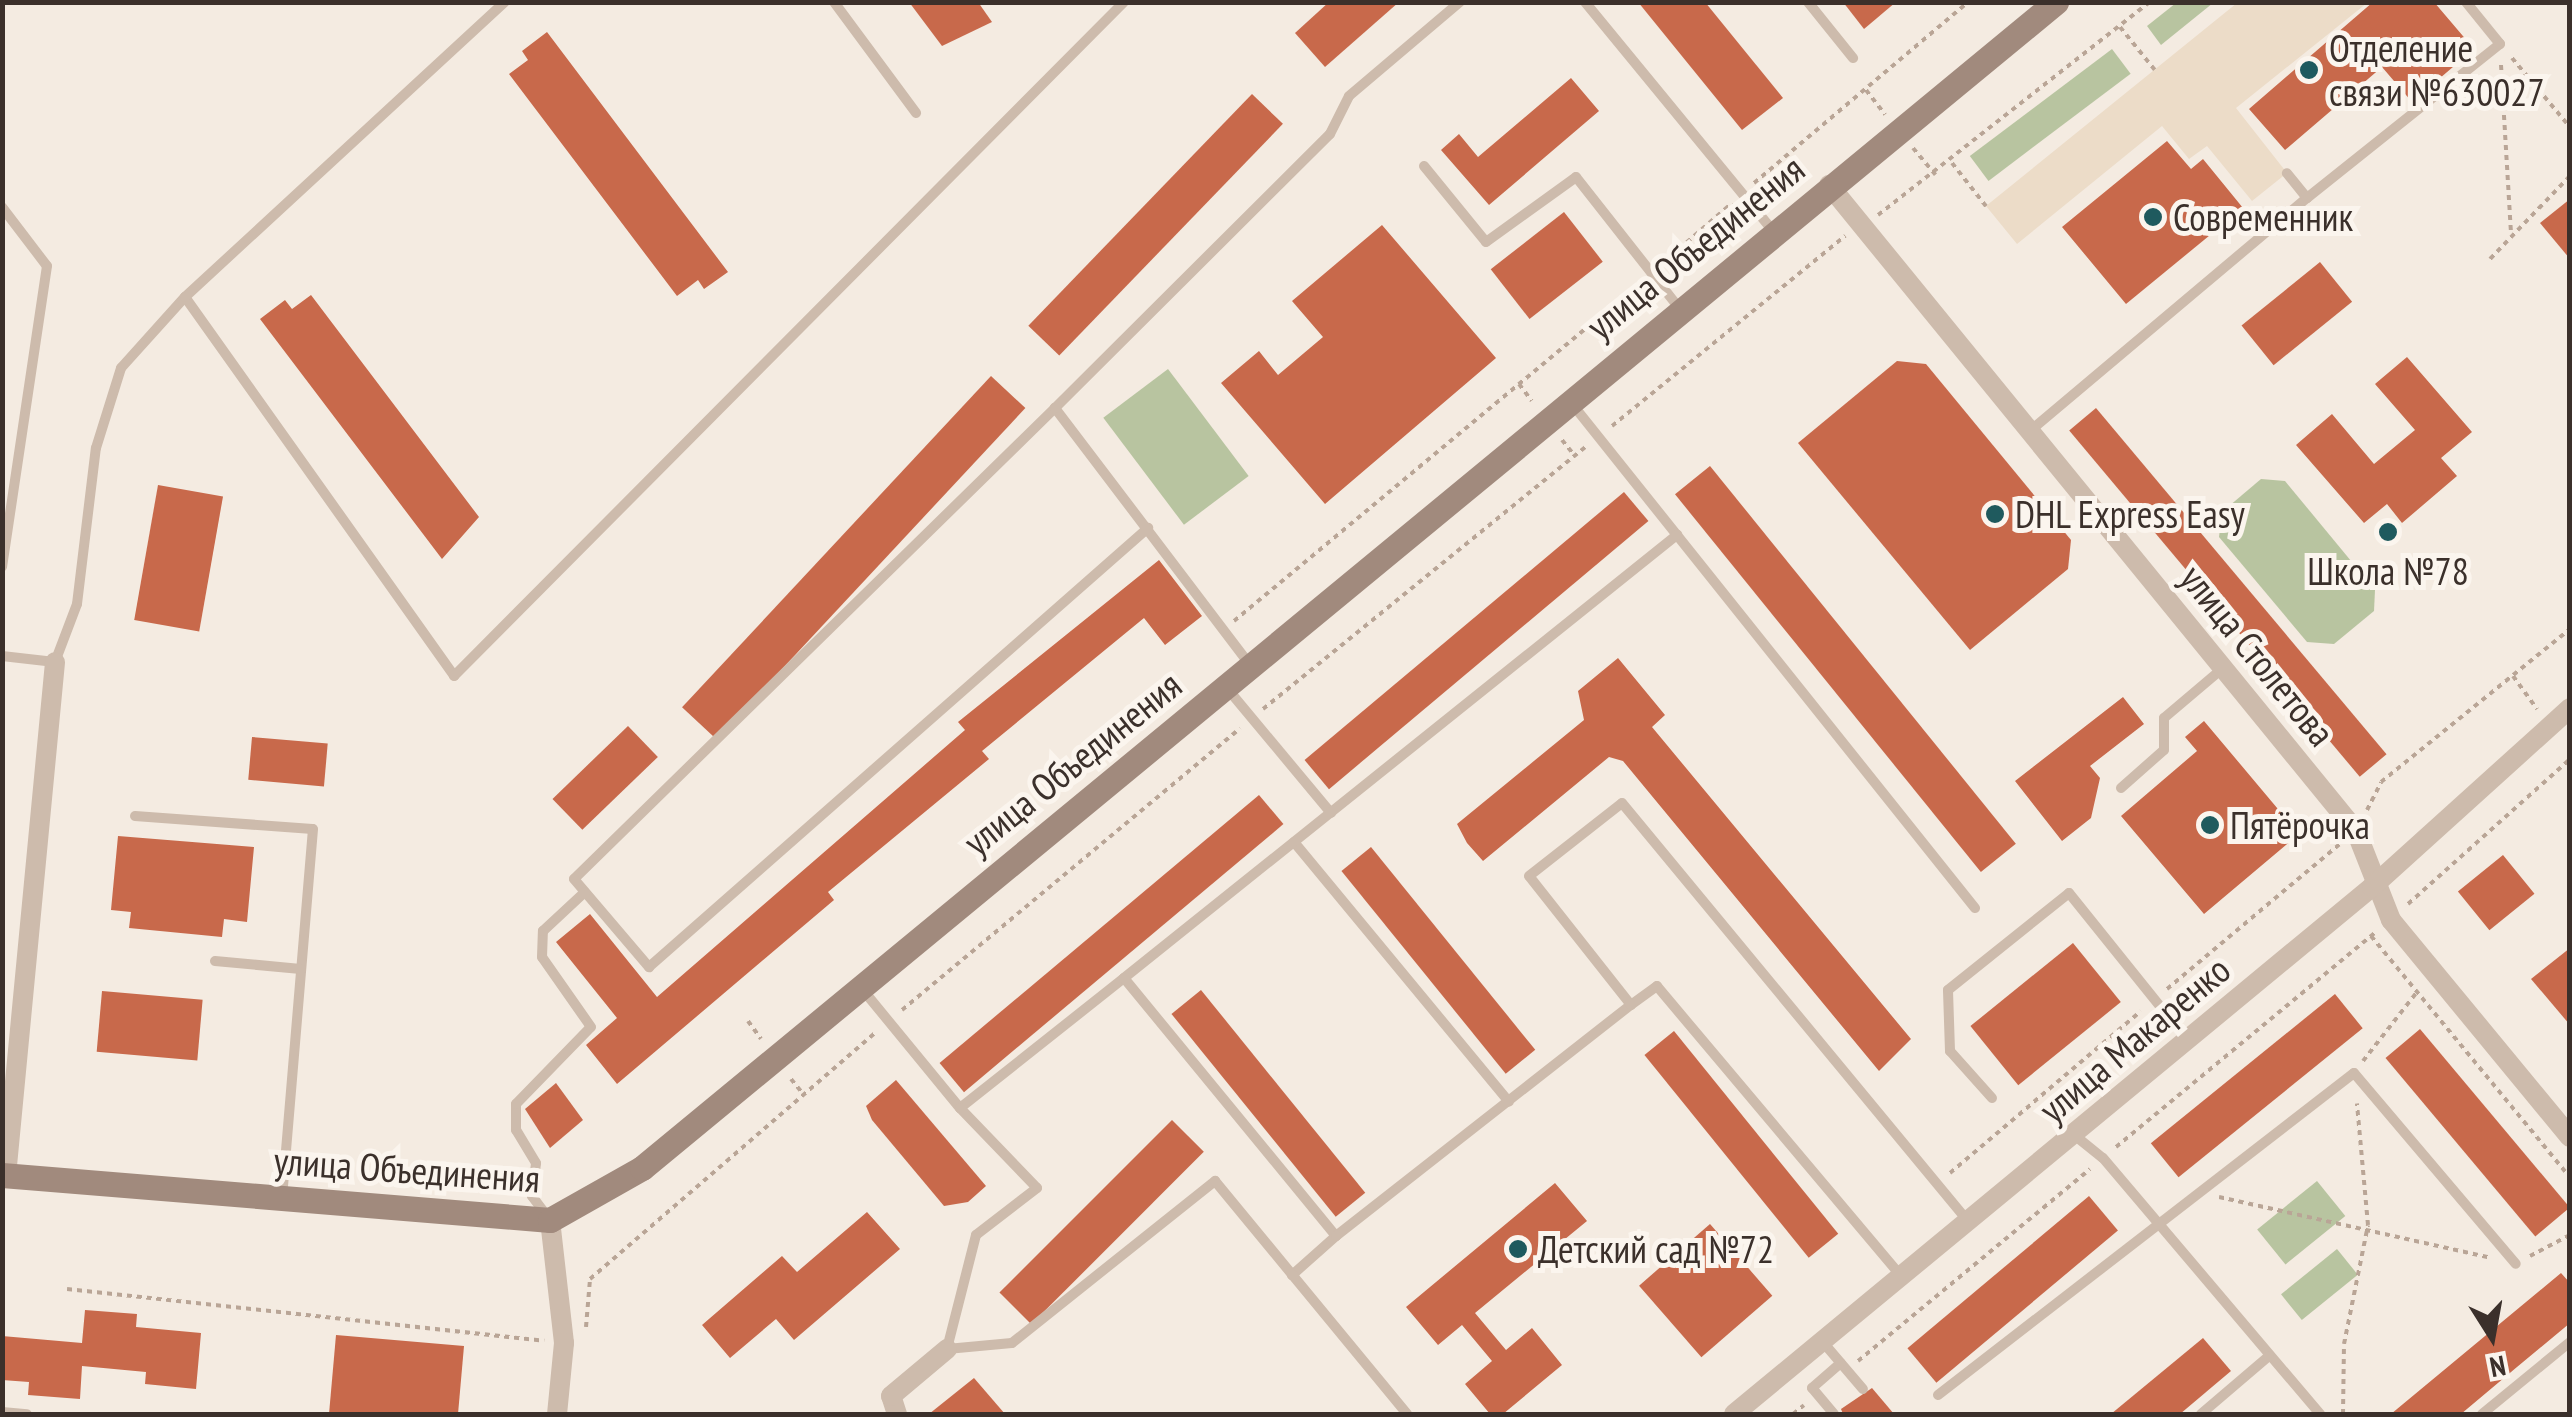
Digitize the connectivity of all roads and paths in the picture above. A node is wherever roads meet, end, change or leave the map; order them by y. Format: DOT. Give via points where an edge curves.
graph roads {
  1 [pos="505,2"];
  2 [pos="834,2"];
  3 [pos="1124,2"];
  4 [pos="1460,2"];
  5 [pos="1585,2"];
  6 [pos="1808,2"];
  7 [pos="1968,2"];
  8 [pos="2056,2"];
  9 [pos="2150,2"];
  10 [pos="2466,2"];
  11 [pos="2120,27"];
  12 [pos="2500,44"];
  13 [pos="1853,58"];
  14 [pos="2155,70"];
  15 [pos="916,113"];
  16 [pos="2570,127"];
  17 [pos="1952,162"];
  18 [pos="1424,166"];
  19 [pos="2287,173"];
  20 [pos="2570,176"];
  21 [pos="1829,185"];
  22 [pos="1742,194"];
  23 [pos="2307,198"];
  24 [pos="1986,206"];
  25 [pos="2,207"];
  26 [pos="1862,226"];
  27 [pos="1774,232"];
  28 [pos="2511,234"];
  29 [pos="2490,259"];
  30 [pos="1652,274"];
  31 [pos="185,297"];
  32 [pos="1679,308"];
  33 [pos="1568,400"];
  34 [pos="1055,408"];
  35 [pos="2030,432"];
  36 [pos="1598,437"];
  37 [pos="1148,528"];
  38 [pos="1677,535"];
  39 [pos="2,568"];
  40 [pos="2570,629"];
  41 [pos="1223,630"];
  42 [pos="2,656"];
  43 [pos="55,662"];
  44 [pos="1250,665"];
  45 [pos="2223,668"];
  46 [pos="1226,686"];
  47 [pos="2570,708"];
  48 [pos="1252,718"];
  49 [pos="2570,759"];
  50 [pos="2122,788"];
  51 [pos="1331,813"];
  52 [pos="135,816"];
  53 [pos="2356,830"];
  54 [pos="1294,842"];
  55 [pos="2372,887"];
  56 [pos="584,892"];
  57 [pos="1975,908"];
  58 [pos="2391,920"];
  59 [pos="2371,936"];
  60 [pos="215,961"];
  61 [pos="301,968"];
  62 [pos="1124,978"];
  63 [pos="860,986"];
  64 [pos="2417,992"];
  65 [pos="1631,1006"];
  66 [pos="889,1021"];
  67 [pos="2187,1040"];
  68 [pos="2354,1073"];
  69 [pos="9,1085"];
  70 [pos="1992,1098"];
  71 [pos="1509,1102"];
  72 [pos="960,1108"];
  73 [pos="2073,1134"];
  74 [pos="2570,1137"];
  75 [pos="4,1176"];
  76 [pos="2570,1177"];
  77 [pos="2195,1193"];
  78 [pos="282,1199"];
  79 [pos="550,1220"];
  80 [pos="1968,1221"];
  81 [pos="2153,1224"];
  82 [pos="2368,1225"];
  83 [pos="2570,1235"];
  84 [pos="1336,1236"];
  85 [pos="2516,1264"];
  86 [pos="1292,1275"];
  87 [pos="1901,1276"];
  88 [pos="68,1288"];
  89 [pos="1822,1342"];
  90 [pos="2570,1342"];
  91 [pos="564,1344"];
  92 [pos="947,1349"];
  93 [pos="2269,1356"];
  94 [pos="1841,1363"];
  95 [pos="1864,1390"];
  96 [pos="1938,1395"];
  97 [pos="2,1412"];
  98 [pos="27,1414"];
  99 [pos="557,1414"];
  100 [pos="897,1414"];
  101 [pos="1408,1414"];
  102 [pos="1734,1414"];
  103 [pos="1834,1414"];
  104 [pos="2201,1414"];
  105 [pos="2320,1414"];
  106 [pos="2343,1414"];
  107 [pos="2482,1414"];
  1 -- 31 [label="lane"];
  2 -- 15 [label="lane"];
  3 -- 31 [label="lane" via="454,676"];
  4 -- 34 [label="lane" via="1349,96 1330,134"];
  5 -- 22 [label="lane"];
  6 -- 13 [label="lane"];
  7 -- 22 [label="path"];
  8 -- 21 [label="street, улица Объединения"];
  9 -- 11 [label="path"];
  10 -- 12 [label="lane"];
  11 -- 14 [label="path"];
  11 -- 17 [label="path"];
  12 -- 16 [label="path"];
  12 -- 23 [label="lane"];
  12 -- 28 [label="path"];
  17 -- 24 [label="path"];
  17 -- 26 [label="path"];
  18 -- 30 [label="lane" via="1486,242 1576,177"];
  19 -- 23 [label="lane"];
  20 -- 28 [label="path"];
  21 -- 26 [label="street, улица Столетова"];
  21 -- 27 [label="street, улица Объединения"];
  22 -- 27 [label="lane"];
  22 -- 30 [label="path"];
  23 -- 35 [label="lane"];
  25 -- 39 [label="lane" via="48,266"];
  26 -- 35 [label="street, улица Столетова"];
  26 -- 36 [label="path" via="1834,241"];
  27 -- 32 [label="street, улица Объединения"];
  28 -- 29 [label="path"];
  30 -- 32 [label="lane"];
  30 -- 41 [label="path"];
  31 -- 43 [label="lane" via="121,368 96,448 78,604"];
  32 -- 33 [label="street, улица Объединения"];
  33 -- 36 [label="lane"];
  33 -- 44 [label="street, улица Объединения"];
  34 -- 37 [label="lane"];
  34 -- 56 [label="lane" via="574,880"];
  35 -- 45 [label="street, улица Столетова"];
  36 -- 38 [label="lane"];
  36 -- 48 [label="path"];
  37 -- 41 [label="lane"];
  37 -- 56 [label="lane" via="649,967"];
  38 -- 51 [label="lane"];
  38 -- 57 [label="lane"];
  40 -- 53 [label="path" via="2381,782"];
  41 -- 44 [label="lane"];
  42 -- 43 [label="lane"];
  43 -- 69 [label="street"];
  44 -- 46 [label="street, улица Объединения"];
  45 -- 50 [label="lane" via="2164,718 2164,750"];
  45 -- 53 [label="street, улица Столетова"];
  46 -- 48 [label="lane"];
  46 -- 63 [label="street, улица Объединения"];
  47 -- 55 [label="street, улица Макаренко"];
  48 -- 51 [label="lane"];
  48 -- 66 [label="path"];
  49 -- 58 [label="path"];
  51 -- 54 [label="lane"];
  52 -- 61 [label="lane" via="314,828"];
  53 -- 55 [label="street, улица Столетова"];
  54 -- 62 [label="lane"];
  54 -- 71 [label="lane"];
  55 -- 58 [label="street, улица Столетова"];
  55 -- 67 [label="street, улица Макаренко"];
  56 -- 79 [label="lane" via="542,931 542,957 590,1026 516,1104 516,1130 536,1163 532,1196"];
  58 -- 74 [label="street, улица Столетова"];
  59 -- 64 [label="path"];
  60 -- 61 [label="lane"];
  61 -- 78 [label="lane"];
  62 -- 72 [label="lane"];
  62 -- 84 [label="lane"];
  63 -- 66 [label="lane"];
  63 -- 79 [label="street, улица Объединения" via="642,1168"];
  64 -- 68 [label="path"];
  64 -- 76 [label="path"];
  65 -- 71 [label="lane"];
  65 -- 80 [label="lane" via="1529,876 1622,803"];
  65 -- 87 [label="lane" via="1657,986"];
  66 -- 72 [label="lane"];
  66 -- 91 [label="path" via="590,1278 584,1345"];
  67 -- 70 [label="lane" via="2069,893 1948,990 1950,1051"];
  67 -- 73 [label="street, улица Макаренко"];
  68 -- 77 [label="lane"];
  68 -- 82 [label="path"];
  68 -- 85 [label="lane"];
  69 -- 75 [label="street"];
  71 -- 84 [label="lane"];
  72 -- 92 [label="lane" via="1036,1188 976,1235"];
  73 -- 80 [label="street, улица Макаренко"];
  73 -- 81 [label="lane" via="2103,1158"];
  75 -- 78 [label="street, улица Объединения"];
  77 -- 81 [label="lane"];
  77 -- 82 [label="path"];
  78 -- 79 [label="street, улица Объединения"];
  79 -- 91 [label="street"];
  80 -- 87 [label="street, улица Макаренко"];
  81 -- 93 [label="lane"];
  81 -- 96 [label="lane"];
  82 -- 85 [label="path"];
  82 -- 106 [label="path" via="2344,1344"];
  83 -- 85 [label="path"];
  84 -- 86 [label="lane"];
  86 -- 92 [label="lane" via="1215,1180 1012,1343"];
  86 -- 101 [label="lane"];
  87 -- 89 [label="street, улица Макаренко"];
  88 -- 91 [label="path"];
  89 -- 94 [label="lane"];
  89 -- 102 [label="street, улица Макаренко"];
  90 -- 107 [label="lane"];
  91 -- 99 [label="street"];
  92 -- 100 [label="street" via="891,1396"];
  93 -- 104 [label="lane"];
  93 -- 105 [label="lane"];
  94 -- 95 [label="lane"];
  94 -- 103 [label="lane" via="1812,1388"];
  97 -- 98 [label="lane"];
}
